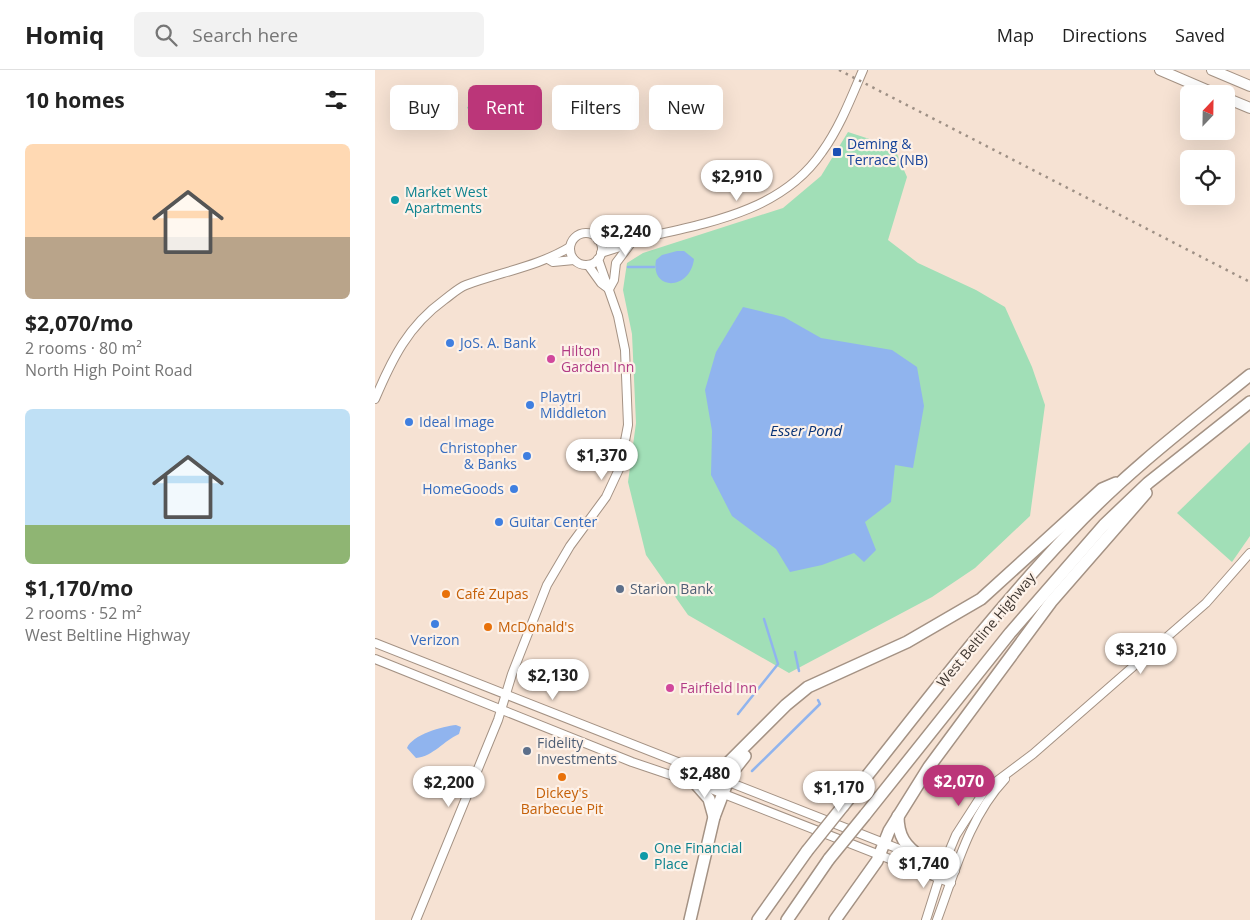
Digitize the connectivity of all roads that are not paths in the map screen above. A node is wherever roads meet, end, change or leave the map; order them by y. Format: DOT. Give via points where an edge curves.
graph roads {
  1 [pos="863,70"];
  2 [pos="1160,70"];
  3 [pos="1212,70"];
  4 [pos="1195,85"];
  5 [pos="1250,86"];
  6 [pos="1235,102"];
  7 [pos="1250,108"];
  8 [pos="598,240"];
  9 [pos="633,240"];
  10 [pos="570,247"];
  11 [pos="600,256"];
  12 [pos="548,259"];
  13 [pos="574,260"];
  14 [pos="588,265"];
  15 [pos="609,290"];
  16 [pos="1250,375"];
  17 [pos="375,399"];
  18 [pos="1250,402"];
  19 [pos="1170,465"];
  20 [pos="1126,478"];
  21 [pos="1250,553"];
  22 [pos="375,643"];
  23 [pos="375,659"];
  24 [pos="817,685"];
  25 [pos="505,694"];
  26 [pos="501,710"];
  27 [pos="1008,773"];
  28 [pos="707,774"];
  29 [pos="727,781"];
  30 [pos="695,784"];
  31 [pos="723,794"];
  32 [pos="898,816"];
  33 [pos="714,817"];
  34 [pos="884,843"];
  35 [pos="880,855"];
  36 [pos="921,857"];
  37 [pos="943,866"];
  38 [pos="955,871"];
  39 [pos="939,878"];
  40 [pos="951,883"];
  41 [pos="416,920"];
  42 [pos="690,920"];
  43 [pos="758,920"];
  44 [pos="787,920"];
  45 [pos="835,920"];
  46 [pos="926,920"];
  47 [pos="937,920"];
  1 -- 9 [label="street" via="823,152 789,187 740,212"];
  2 -- 4 [label="main road"];
  3 -- 5 [label="main road"];
  6 -- 7 [label="main road"];
  8 -- 9 [label="street"];
  8 -- 10 [label="street" via="589,234 581,234"];
  8 -- 11 [label="street"];
  9 -- 11 [label="street"];
  9 -- 15 [label="street" via="615,263"];
  10 -- 12 [label="street"];
  10 -- 13 [label="street"];
  11 -- 14 [label="street"];
  11 -- 15 [label="street"];
  12 -- 13 [label="street" via="553,262"];
  12 -- 17 [label="street" via="463,286 424,315 400,346"];
  13 -- 14 [label="street"];
  14 -- 15 [label="street"];
  15 -- 25 [label="street" via="625,350 627,425 623,455 606,497 553,572"];
  16 -- 20 [label="highway, West Beltline Highway"];
  18 -- 19 [label="highway, West Beltline Highway"];
  19 -- 32 [label="highway" via="1051,602 929,767"];
  19 -- 44 [label="highway, West Beltline Highway, bridge" via="1133,496 1074,557 829,859"];
  20 -- 24 [label="highway" via="1102,489 981,599 907,642"];
  20 -- 43 [label="highway, West Beltline Highway, bridge" via="1070,531 1000,610 807,850"];
  21 -- 27 [label="street" via="1206,602"];
  22 -- 25 [label="street"];
  23 -- 26 [label="street"];
  24 -- 28 [label="highway" via="808,687 786,705 723,768"];
  24 -- 29 [label="highway" via="780,717"];
  25 -- 26 [label="street"];
  25 -- 28 [label="street"];
  26 -- 30 [label="street"];
  26 -- 41 [label="street"];
  27 -- 37 [label="street" via="976,801"];
  27 -- 38 [label="street" via="979,814"];
  28 -- 29 [label="street"];
  29 -- 31 [label="highway"];
  29 -- 34 [label="street"];
  30 -- 31 [label="street"];
  30 -- 33 [label="highway" via="709,799"];
  31 -- 33 [label="highway"];
  31 -- 35 [label="street"];
  32 -- 34 [label="highway"];
  32 -- 36 [label="highway" via="898,831 903,841"];
  33 -- 42 [label="highway"];
  34 -- 35 [label="highway"];
  34 -- 36 [label="street"];
  35 -- 39 [label="street"];
  35 -- 45 [label="highway"];
  36 -- 37 [label="street"];
  37 -- 38 [label="street"];
  37 -- 39 [label="street"];
  38 -- 40 [label="street"];
  39 -- 40 [label="street"];
  39 -- 46 [label="street"];
  40 -- 47 [label="street"];
}
